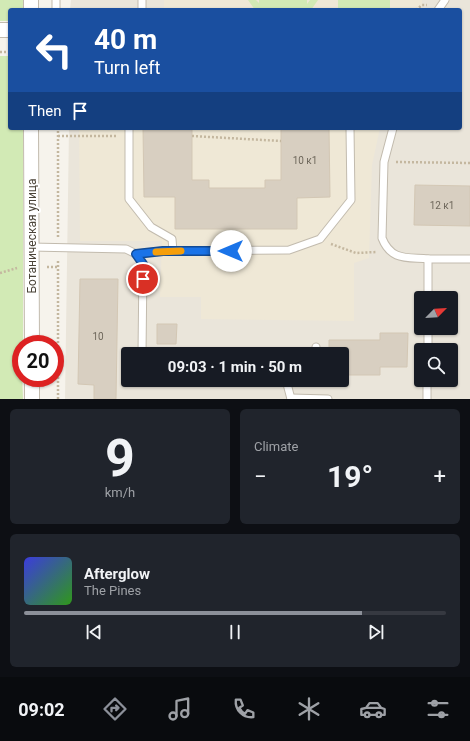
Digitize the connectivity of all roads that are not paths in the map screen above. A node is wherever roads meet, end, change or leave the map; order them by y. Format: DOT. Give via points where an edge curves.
graph roads {
  1 [pos="31,130"];
  2 [pos="129,130"];
  3 [pos="350,130"];
  4 [pos="392,130"];
  5 [pos="32,247"];
  6 [pos="173,251"];
  7 [pos="136,254"];
  8 [pos="428,259"];
  9 [pos="470,259"];
  10 [pos="428,291"];
  11 [pos="32,335"];
  12 [pos="142,347"];
  13 [pos="32,387"];
  14 [pos="288,387"];
  15 [pos="427,387"];
  16 [pos="32,399"];
  17 [pos="291,399"];
  18 [pos="328,399"];
  19 [pos="427,399"];
  1 -- 5 [label="street, Ботаническая улица"];
  2 -- 6 [label="lane" via="129,199 151,227 172,239"];
  3 -- 6 [label="lane" via="351,200 320,239 289,250"];
  4 -- 8 [label="lane" via="384,162 382,238 386,249 397,256"];
  5 -- 7 [label="lane" via="126,249"];
  5 -- 11 [label="street, Ботаническая улица"];
  6 -- 7 [label="lane"];
  7 -- 12 [label="lane" via="143,264"];
  8 -- 9 [label="lane"];
  8 -- 10 [label="lane"];
  13 -- 16 [label="street"];
  14 -- 17 [label="lane"];
  15 -- 19 [label="lane"];
  17 -- 18 [label="lane"];
}
